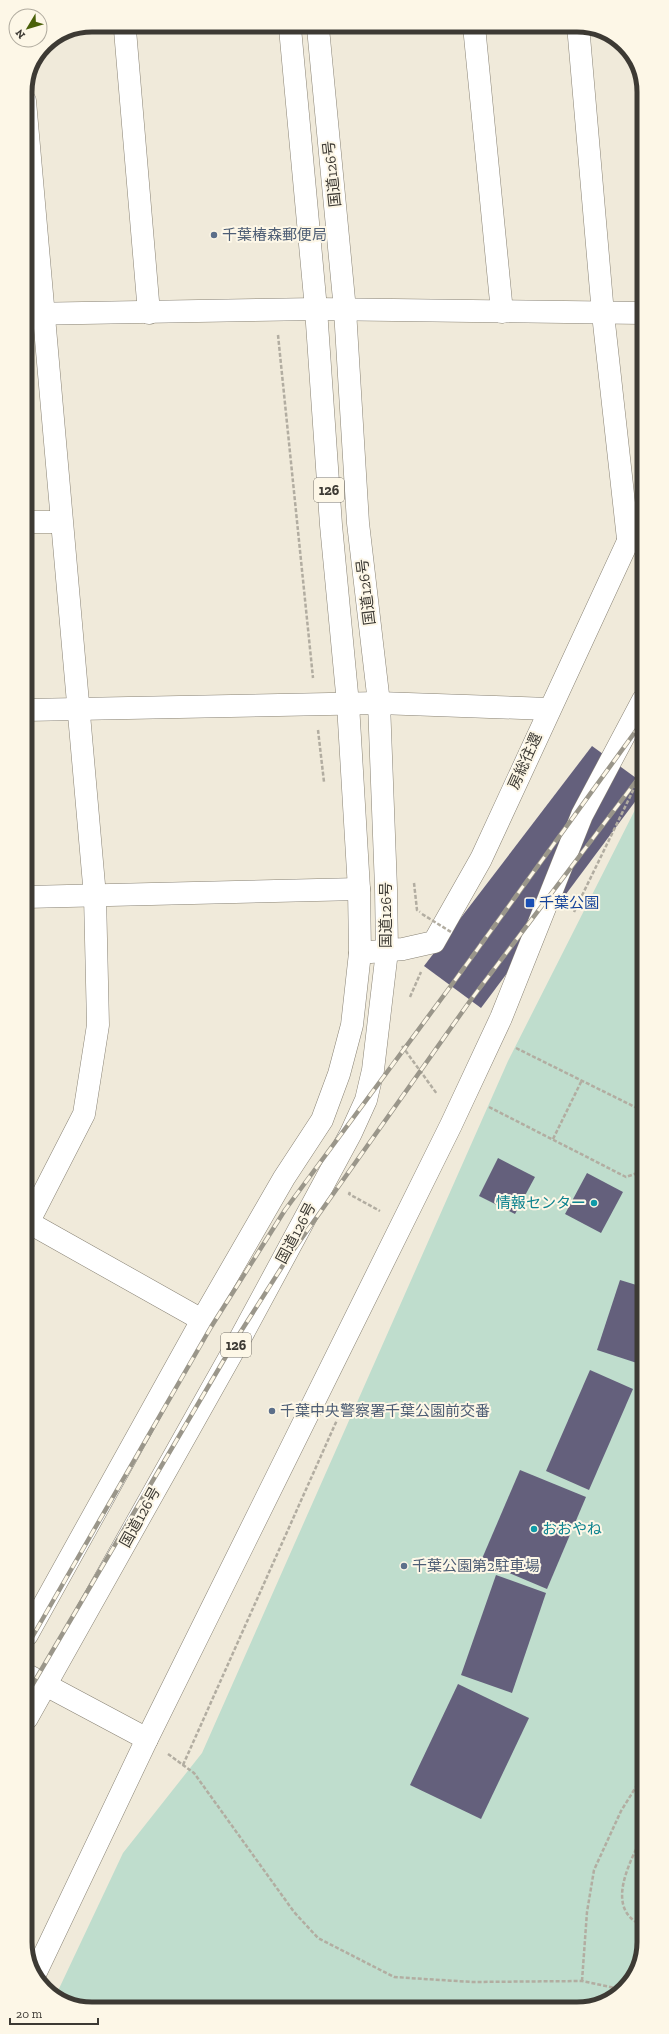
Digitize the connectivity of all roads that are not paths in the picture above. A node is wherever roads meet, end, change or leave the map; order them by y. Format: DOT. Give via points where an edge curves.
graph roads {
  1 [pos="125,32"];
  2 [pos="290,32"];
  3 [pos="318,32"];
  4 [pos="475,32"];
  5 [pos="579,32"];
  6 [pos="32,252"];
  7 [pos="316,309"];
  8 [pos="345,310"];
  9 [pos="502,312"];
  10 [pos="149,313"];
  11 [pos="637,313"];
  12 [pos="35,314"];
  13 [pos="603,314"];
  14 [pos="637,521"];
  15 [pos="32,522"];
  16 [pos="61,522"];
  17 [pos="628,539"];
  18 [pos="379,703"];
  19 [pos="348,704"];
  20 [pos="549,709"];
  21 [pos="32,710"];
  22 [pos="79,710"];
  23 [pos="637,710"];
  24 [pos="359,889"];
  25 [pos="95,896"];
  26 [pos="32,897"];
  27 [pos="387,951"];
  28 [pos="360,953"];
  29 [pos="32,1213"];
  30 [pos="32,1226"];
  31 [pos="202,1320"];
  32 [pos="32,1626"];
  33 [pos="32,1678"];
  34 [pos="46,1686"];
  35 [pos="32,1710"];
  36 [pos="147,1739"];
  37 [pos="38,1967"];
  1 -- 10 [label="main road"];
  2 -- 7 [label="main road, 国道126号 / 126"];
  3 -- 8 [label="main road, 国道126号 / 126"];
  4 -- 9 [label="main road"];
  5 -- 13 [label="main road"];
  6 -- 12 [label="main road"];
  7 -- 8 [label="main road"];
  7 -- 10 [label="main road"];
  7 -- 19 [label="main road, 国道126号 / 126" via="331,525"];
  8 -- 9 [label="main road"];
  8 -- 18 [label="main road, 国道126号 / 126" via="358,523"];
  9 -- 13 [label="main road"];
  10 -- 12 [label="main road"];
  11 -- 13 [label="main road"];
  12 -- 16 [label="main road"];
  13 -- 17 [label="main road"];
  14 -- 17 [label="main road, 房総往還"];
  15 -- 16 [label="main road"];
  16 -- 22 [label="main road"];
  17 -- 20 [label="main road, 房総往還"];
  18 -- 19 [label="main road"];
  18 -- 20 [label="main road"];
  18 -- 27 [label="main road, 国道126号 / 126"];
  19 -- 22 [label="main road"];
  19 -- 24 [label="main road, 国道126号 / 126"];
  20 -- 27 [label="main road, 房総往還" via="481,859 434,942"];
  21 -- 22 [label="main road"];
  22 -- 25 [label="main road"];
  23 -- 36 [label="main road" via="582,815 501,1018 451,1125"];
  24 -- 25 [label="main road"];
  24 -- 28 [label="main road, 国道126号 / 126"];
  25 -- 26 [label="main road"];
  25 -- 29 [label="main road" via="98,1025 84,1114"];
  27 -- 28 [label="main road, 房総往還"];
  27 -- 34 [label="main road, 国道126号 / 126" via="373,1070 366,1100 351,1133 237,1344"];
  28 -- 31 [label="main road, 国道126号 / 126" via="352,1025 339,1074 322,1120 284,1178"];
  30 -- 31 [label="main road"];
  31 -- 32 [label="main road, 国道126号 / 126"];
  33 -- 34 [label="main road"];
  34 -- 35 [label="main road, 国道126号 / 126"];
  34 -- 36 [label="main road"];
  36 -- 37 [label="main road"];
}
